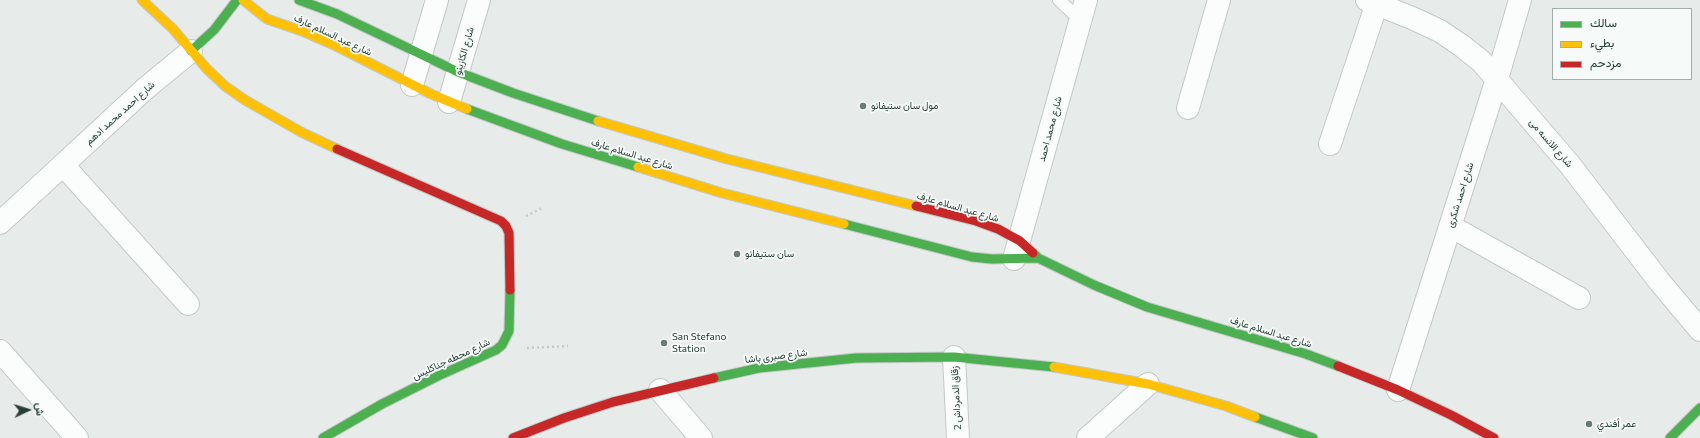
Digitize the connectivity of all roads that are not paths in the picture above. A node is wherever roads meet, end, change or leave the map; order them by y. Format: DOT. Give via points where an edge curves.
graph roads {
  1 [pos="142,0"];
  2 [pos="237,0"];
  3 [pos="243,0"];
  4 [pos="299,0"];
  5 [pos="437,0"];
  6 [pos="479,0"];
  7 [pos="1059,0"];
  8 [pos="1218,0"];
  9 [pos="1520,0"];
  10 [pos="1372,2"];
  11 [pos="1083,10"];
  12 [pos="191,51"];
  13 [pos="421,55"];
  14 [pos="458,72"];
  15 [pos="1497,79"];
  16 [pos="412,85"];
  17 [pos="449,102"];
  18 [pos="1188,108"];
  19 [pos="1330,144"];
  20 [pos="63,165"];
  21 [pos="0,223"];
  22 [pos="1450,226"];
  23 [pos="1017,250"];
  24 [pos="1038,258"];
  25 [pos="1579,298"];
  26 [pos="188,304"];
  27 [pos="1700,330"];
  28 [pos="0,351"];
  29 [pos="954,357"];
  30 [pos="1148,384"];
  31 [pos="660,390"];
  32 [pos="1398,390"];
  33 [pos="1700,408"];
  34 [pos="1306,437"];
  35 [pos="77,438"];
  36 [pos="323,438"];
  37 [pos="515,438"];
  38 [pos="701,438"];
  39 [pos="958,438"];
  40 [pos="1088,438"];
  41 [pos="1494,438"];
  42 [pos="1670,438"];
  1 -- 12 [label="street" via="173,29"];
  2 -- 12 [label="street, شارع احمد محمد ادهم" via="214,30"];
  3 -- 16 [label="street, شارع عبد السلام عارف" via="267,19 336,46"];
  4 -- 13 [label="street, شارع عبد السلام عارف" via="336,14"];
  5 -- 13 [label="street"];
  6 -- 14 [label="street, شارع الكازينو"];
  7 -- 11 [label="lane"];
  8 -- 18 [label="street"];
  9 -- 15 [label="street, شارع احمد شكرى"];
  10 -- 15 [label="street, شارع الانسه مى" via="1446,35 1481,61"];
  10 -- 19 [label="street"];
  11 -- 23 [label="street, شارع محمد احمد"];
  12 -- 20 [label="street, شارع احمد محمد ادهم" via="146,88"];
  12 -- 36 [label="street, شارع محطه جناكليس" via="225,86 263,112 363,162 501,221 509,233 509,331 502,345 382,404"];
  13 -- 14 [label="street, شارع عبد السلام عارف"];
  13 -- 16 [label="street"];
  14 -- 17 [label="street, شارع الكازينو"];
  14 -- 23 [label="street, شارع عبد السلام عارف" via="513,93 727,159 976,221 998,229"];
  15 -- 22 [label="street, شارع احمد شكرى"];
  15 -- 27 [label="street, شارع الانسه مى" via="1570,165"];
  16 -- 17 [label="street, شارع عبد السلام عارف"];
  17 -- 23 [label="street, شارع عبد السلام عارف" via="562,144 722,193 972,258"];
  20 -- 21 [label="street, شارع احمد محمد ادهم"];
  20 -- 26 [label="street"];
  22 -- 25 [label="street"];
  22 -- 32 [label="street, شارع احمد شكرى"];
  23 -- 24 [label="street, شارع عبد السلام عارف"];
  23 -- 24 [label="street, شارع عبد السلام عارف"];
  24 -- 32 [label="street, شارع عبد السلام عارف" via="1147,307 1306,354"];
  28 -- 35 [label="street"];
  29 -- 30 [label="street, شارع صبرى باشا" via="1051,366"];
  29 -- 31 [label="street, شارع صبرى باشا" via="856,358 759,368"];
  29 -- 39 [label="street, زقاق الدمرداش 2"];
  30 -- 34 [label="street" via="1226,406"];
  30 -- 40 [label="street"];
  31 -- 37 [label="street, شارع صبرى باشا" via="564,418"];
  31 -- 38 [label="street"];
  32 -- 41 [label="street, شارع عبد السلام عارف"];
  33 -- 42 [label="street"];
}
